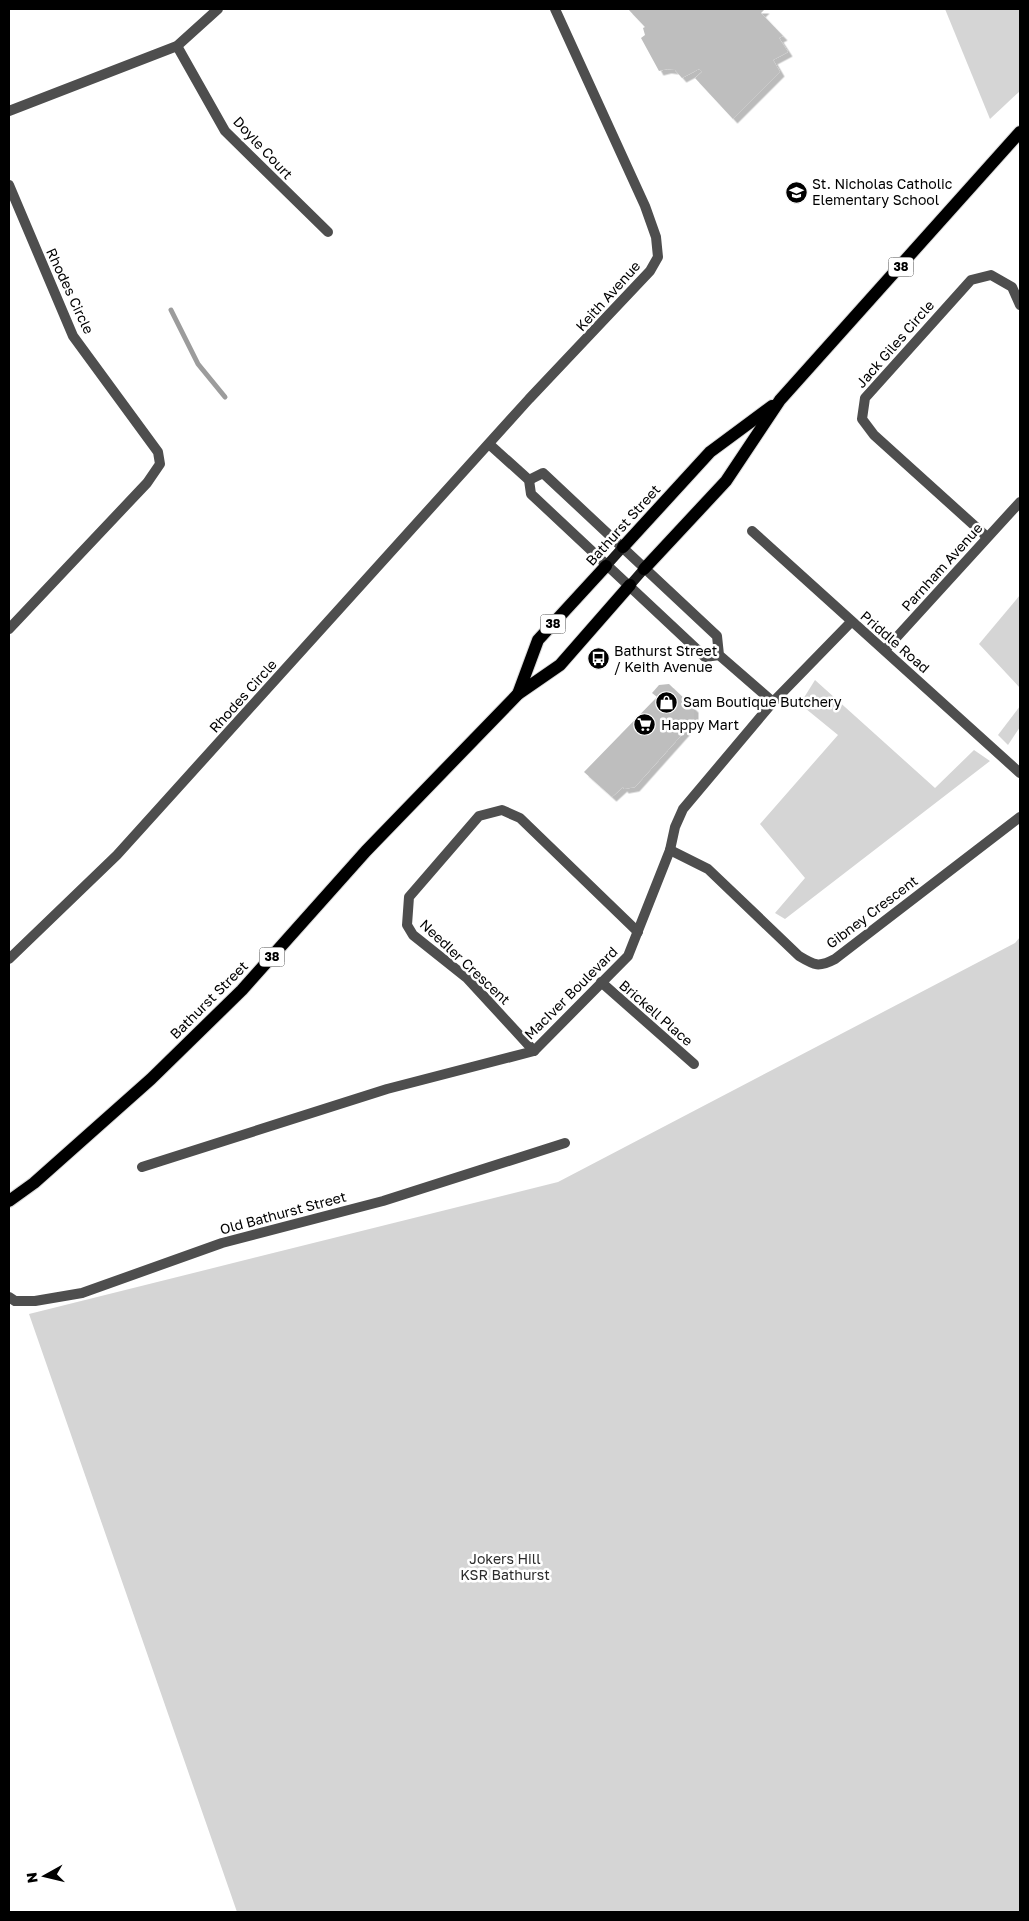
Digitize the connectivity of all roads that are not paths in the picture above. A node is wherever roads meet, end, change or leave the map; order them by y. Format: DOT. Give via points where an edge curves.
graph roads {
  1 [pos="218,9"];
  2 [pos="555,9"];
  3 [pos="177,46"];
  4 [pos="9,111"];
  5 [pos="1020,132"];
  6 [pos="9,185"];
  7 [pos="328,232"];
  8 [pos="1020,305"];
  9 [pos="780,400"];
  10 [pos="490,444"];
  11 [pos="529,480"];
  12 [pos="1020,502"];
  13 [pos="752,531"];
  14 [pos="987,537"];
  15 [pos="623,547"];
  16 [pos="606,566"];
  17 [pos="644,569"];
  18 [pos="630,585"];
  19 [pos="851,622"];
  20 [pos="9,628"];
  21 [pos="885,650"];
  22 [pos="720,655"];
  23 [pos="518,694"];
  24 [pos="773,702"];
  25 [pos="1020,773"];
  26 [pos="1020,817"];
  27 [pos="670,850"];
  28 [pos="638,932"];
  29 [pos="9,959"];
  30 [pos="601,982"];
  31 [pos="534,1051"];
  32 [pos="694,1064"];
  33 [pos="565,1143"];
  34 [pos="142,1167"];
  35 [pos="9,1201"];
  36 [pos="9,1297"];
  1 -- 3 [label="street"];
  2 -- 10 [label="street, Keith Avenue" via="644,206 656,238 658,257 650,271"];
  3 -- 4 [label="street"];
  3 -- 7 [label="street, Doyle Court" via="225,131"];
  5 -- 9 [label="main road, Bathurst Street / 38"];
  6 -- 20 [label="street, Rhodes Circle" via="73,336 158,452 160,464 147,484"];
  8 -- 14 [label="street, Jack Giles Circle" via="1012,287 991,275 971,280 902,354 865,398 864,404 862,419 874,435"];
  9 -- 15 [label="main road, Bathurst Street / 38" via="710,452"];
  9 -- 17 [label="main road, Bathurst Street / 38" via="726,481"];
  10 -- 11 [label="street"];
  10 -- 29 [label="street, Rhodes Circle" via="117,855"];
  11 -- 15 [label="street" via="544,473"];
  11 -- 16 [label="street" via="531,494"];
  12 -- 14 [label="street, Parnham Avenue"];
  13 -- 19 [label="street, Priddle Road"];
  14 -- 21 [label="street, Parnham Avenue"];
  15 -- 16 [label="main road, Bathurst Street / 38"];
  15 -- 17 [label="street"];
  16 -- 18 [label="street"];
  16 -- 23 [label="main road, Bathurst Street / 38" via="538,640"];
  17 -- 18 [label="main road, Bathurst Street / 38"];
  17 -- 22 [label="street" via="717,636"];
  18 -- 22 [label="street" via="705,657"];
  18 -- 23 [label="main road, Bathurst Street / 38" via="560,665"];
  19 -- 21 [label="street, Priddle Road"];
  19 -- 24 [label="street, MacIver Boulevard"];
  21 -- 25 [label="street, Priddle Road"];
  22 -- 24 [label="street"];
  23 -- 35 [label="main road, Bathurst Street / 38" via="366,850 242,990 151,1079 34,1183"];
  24 -- 27 [label="street, MacIver Boulevard" via="683,809"];
  26 -- 27 [label="street, Gibney Crescent" via="823,965 812,964 799,956 708,868"];
  27 -- 28 [label="street, MacIver Boulevard"];
  28 -- 30 [label="street, MacIver Boulevard" via="628,956"];
  28 -- 31 [label="street, Needler Crescent" via="520,818 502,810 479,816 409,897 407,925 413,935 467,978"];
  30 -- 31 [label="street, MacIver Boulevard"];
  30 -- 32 [label="street, Brickell Place"];
  31 -- 34 [label="street, MacIver Boulevard" via="387,1089"];
  33 -- 36 [label="street, Old Bathurst Street" via="383,1200 222,1243 82,1293 35,1301 15,1301"];
}
